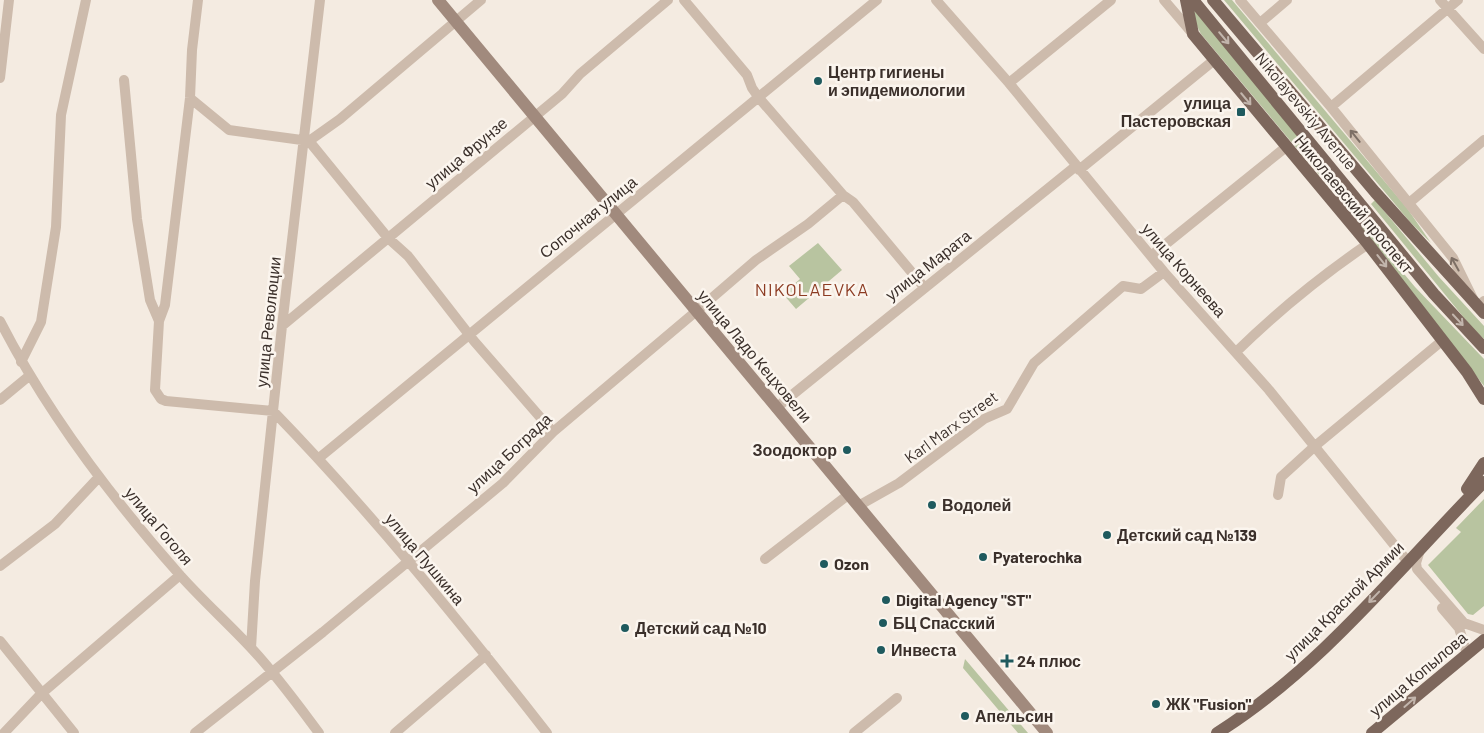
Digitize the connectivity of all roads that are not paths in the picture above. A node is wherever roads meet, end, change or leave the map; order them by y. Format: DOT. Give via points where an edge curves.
graph roads {
  1 [pos="9,0"];
  2 [pos="86,0"];
  3 [pos="198,0"];
  4 [pos="320,0"];
  5 [pos="438,0"];
  6 [pos="481,0"];
  7 [pos="668,0"];
  8 [pos="684,0"];
  9 [pos="877,0"];
  10 [pos="936,0"];
  11 [pos="1111,0"];
  12 [pos="1164,0"];
  13 [pos="1186,0"];
  14 [pos="1193,0"];
  15 [pos="1213,0"];
  16 [pos="1240,0"];
  17 [pos="1287,0"];
  18 [pos="1440,0"];
  19 [pos="1458,0"];
  20 [pos="1448,9"];
  21 [pos="455,21"];
  22 [pos="1260,23"];
  23 [pos="1193,34"];
  24 [pos="1484,49"];
  25 [pos="1213,61"];
  26 [pos="0,78"];
  27 [pos="124,80"];
  28 [pos="1009,83"];
  29 [pos="190,98"];
  30 [pos="759,98"];
  31 [pos="1331,108"];
  32 [pos="534,116"];
  33 [pos="1484,140"];
  34 [pos="306,142"];
  35 [pos="1286,148"];
  36 [pos="1078,168"];
  37 [pos="1318,183"];
  38 [pos="843,195"];
  39 [pos="1409,203"];
  40 [pos="615,214"];
  41 [pos="388,238"];
  42 [pos="1368,244"];
  43 [pos="1392,244"];
  44 [pos="1151,256"];
  45 [pos="1164,272"];
  46 [pos="924,287"];
  47 [pos="1482,307"];
  48 [pos="696,312"];
  49 [pos="159,320"];
  50 [pos="0,321"];
  51 [pos="282,326"];
  52 [pos="470,335"];
  53 [pos="1442,340"];
  54 [pos="1484,348"];
  55 [pos="1236,352"];
  56 [pos="21,362"];
  57 [pos="29,376"];
  58 [pos="1484,399"];
  59 [pos="0,400"];
  60 [pos="776,408"];
  61 [pos="273,411"];
  62 [pos="553,432"];
  63 [pos="1315,446"];
  64 [pos="319,458"];
  65 [pos="1484,463"];
  66 [pos="99,477"];
  67 [pos="1484,482"];
  68 [pos="848,495"];
  69 [pos="1278,496"];
  70 [pos="858,506"];
  71 [pos="1435,531"];
  72 [pos="1420,549"];
  73 [pos="765,559"];
  74 [pos="408,560"];
  75 [pos="1408,562"];
  76 [pos="0,566"];
  77 [pos="1398,572"];
  78 [pos="180,574"];
  79 [pos="1484,630"];
  80 [pos="1484,640"];
  81 [pos="0,641"];
  82 [pos="251,648"];
  83 [pos="1468,654"];
  84 [pos="486,655"];
  85 [pos="272,671"];
  86 [pos="41,694"];
  87 [pos="897,698"];
  88 [pos="4,733"];
  89 [pos="74,733"];
  90 [pos="195,733"];
  91 [pos="319,733"];
  92 [pos="395,733"];
  93 [pos="547,733"];
  94 [pos="854,733"];
  95 [pos="1046,733"];
  96 [pos="1217,733"];
  97 [pos="1372,733"];
  1 -- 26 [label="street"];
  2 -- 56 [label="street" via="61,115 56,227 41,322"];
  3 -- 29 [label="street"];
  4 -- 34 [label="street, улица Революции"];
  5 -- 21 [label="main road, улица Ладо Кецховели"];
  6 -- 21 [label="street"];
  7 -- 32 [label="street, улица Фрунзе"];
  8 -- 30 [label="street" via="747,75"];
  9 -- 30 [label="street, Сопочная улица"];
  10 -- 28 [label="street, улица Корнеева"];
  11 -- 28 [label="street"];
  12 -- 23 [label="street"];
  13 -- 23 [label="main road"];
  14 -- 43 [label="main road, Nikolayevskiy Avenue, one-way"];
  15 -- 47 [label="main road, Николаевский проспект" via="1368,184"];
  16 -- 22 [label="street"];
  17 -- 22 [label="street"];
  18 -- 20 [label="street"];
  19 -- 20 [label="street"];
  20 -- 24 [label="street"];
  20 -- 31 [label="street"];
  21 -- 32 [label="main road, улица Ладо Кецховели"];
  21 -- 34 [label="street" via="340,119"];
  22 -- 31 [label="street"];
  23 -- 25 [label="main road, Николаевский проспект"];
  25 -- 35 [label="main road, Николаевский проспект, one-way"];
  25 -- 36 [label="street, улица Марата"];
  27 -- 49 [label="street" via="137,219 150,300"];
  28 -- 36 [label="street, улица Корнеева"];
  29 -- 34 [label="street" via="229,130"];
  29 -- 49 [label="street" via="165,305"];
  30 -- 38 [label="street"];
  30 -- 40 [label="street, Сопочная улица"];
  39 -- 31 [label="street, one-way"];
  32 -- 40 [label="main road, улица Ладо Кецховели"];
  32 -- 41 [label="street, улица Фрунзе"];
  33 -- 39 [label="street"];
  34 -- 41 [label="street"];
  34 -- 51 [label="street, улица Революции"];
  35 -- 37 [label="main road, Николаевский проспект"];
  35 -- 44 [label="street"];
  36 -- 44 [label="street, улица Корнеева"];
  36 -- 46 [label="street, улица Марата"];
  37 -- 42 [label="main road, Николаевский проспект"];
  37 -- 43 [label="main road"];
  38 -- 46 [label="street" via="853,202"];
  38 -- 48 [label="street, улица Бограда" via="756,260"];
  47 -- 39 [label="street, one-way" via="1453,258"];
  40 -- 48 [label="main road, улица Ладо Кецховели"];
  40 -- 52 [label="street, Сопочная улица"];
  41 -- 51 [label="street, улица Фрунзе"];
  41 -- 52 [label="street" via="408,256"];
  42 -- 53 [label="main road, Николаевский проспект, one-way"];
  42 -- 55 [label="street" via="1284,306"];
  43 -- 54 [label="main road, Николаевский проспект, one-way"];
  44 -- 45 [label="street, улица Корнеева"];
  45 -- 55 [label="street, улица Корнеева"];
  45 -- 70 [label="street, Karl Marx Street" via="1141,289 1123,286 1034,363 1007,409 984,419 899,483"];
  46 -- 60 [label="street, улица Марата"];
  48 -- 60 [label="main road, улица Ладо Кецховели"];
  48 -- 62 [label="street, улица Бограда"];
  49 -- 61 [label="street" via="155,390 161,399"];
  50 -- 56 [label="street, улица Гоголя"];
  51 -- 61 [label="street, улица Революции"];
  52 -- 62 [label="street"];
  52 -- 64 [label="street, Сопочная улица"];
  53 -- 58 [label="main road, Николаевский проспект"];
  53 -- 63 [label="street"];
  55 -- 63 [label="street, улица Корнеева"];
  56 -- 57 [label="street, улица Гоголя"];
  57 -- 59 [label="street"];
  57 -- 66 [label="street, улица Гоголя"];
  60 -- 68 [label="main road, улица Ладо Кецховели"];
  61 -- 64 [label="street, улица Пушкина"];
  61 -- 82 [label="street, улица Революции"];
  62 -- 74 [label="street, улица Бограда" via="503,483"];
  63 -- 69 [label="street" via="1281,477"];
  63 -- 75 [label="street, улица Корнеева"];
  64 -- 74 [label="street, улица Пушкина"];
  65 -- 71 [label="main road"];
  66 -- 76 [label="street" via="55,524"];
  66 -- 78 [label="street, улица Гоголя"];
  67 -- 71 [label="main road, улица Красной Армии"];
  68 -- 70 [label="main road, улица Ладо Кецховели"];
  68 -- 73 [label="street"];
  70 -- 95 [label="main road, улица Ладо Кецховели"];
  71 -- 72 [label="main road, улица Красной Армии"];
  72 -- 75 [label="main road, улица Красной Армии"];
  72 -- 79 [label="street" via="1417,569 1464,623"];
  74 -- 84 [label="street, улица Пушкина"];
  74 -- 85 [label="street, улица Бограда"];
  75 -- 77 [label="main road, улица Красной Армии"];
  77 -- 83 [label="street" via="1412,574 1459,628"];
  77 -- 96 [label="main road, улица Красной Армии, one-way" via="1316,655 1249,713"];
  78 -- 82 [label="street, улица Гоголя"];
  78 -- 86 [label="street"];
  80 -- 83 [label="main road, улица Копылова"];
  81 -- 86 [label="street"];
  82 -- 85 [label="street, улица Гоголя"];
  97 -- 83 [label="main road, улица Копылова, one-way"];
  84 -- 92 [label="street"];
  84 -- 93 [label="street, улица Пушкина"];
  85 -- 90 [label="street, улица Бограда"];
  85 -- 91 [label="street, улица Гоголя"];
  86 -- 88 [label="street"];
  86 -- 89 [label="street"];
  87 -- 94 [label="street"];
}
